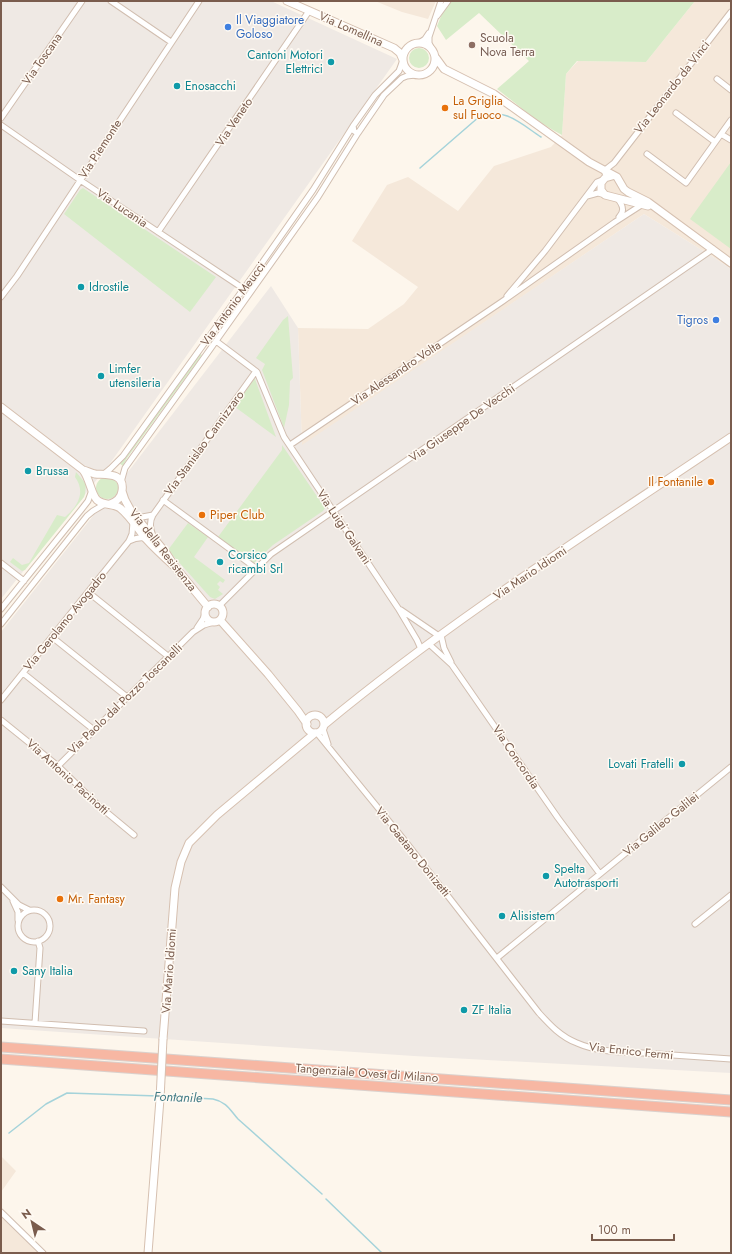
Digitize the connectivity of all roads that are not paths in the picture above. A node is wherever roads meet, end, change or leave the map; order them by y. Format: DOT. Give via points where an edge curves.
graph roads {
  1 [pos="82,1"];
  2 [pos="111,1"];
  3 [pos="199,1"];
  4 [pos="287,1"];
  5 [pos="440,1"];
  6 [pos="448,1"];
  7 [pos="309,11"];
  8 [pos="731,12"];
  9 [pos="433,22"];
  10 [pos="430,32"];
  11 [pos="172,42"];
  12 [pos="419,43"];
  13 [pos="410,46"];
  14 [pos="394,48"];
  15 [pos="432,49"];
  16 [pos="436,58"];
  17 [pos="403,60"];
  18 [pos="444,70"];
  19 [pos="429,72"];
  20 [pos="415,75"];
  21 [pos="717,80"];
  22 [pos="731,90"];
  23 [pos="676,113"];
  24 [pos="1,118"];
  25 [pos="731,120"];
  26 [pos="1,125"];
  27 [pos="353,126"];
  28 [pos="358,133"];
  29 [pos="721,134"];
  30 [pos="731,140"];
  31 [pos="715,142"];
  32 [pos="647,154"];
  33 [pos="614,163"];
  34 [pos="607,177"];
  35 [pos="80,180"];
  36 [pos="622,185"];
  37 [pos="586,196"];
  38 [pos="612,197"];
  39 [pos="643,204"];
  40 [pos="654,208"];
  41 [pos="615,222"];
  42 [pos="158,232"];
  43 [pos="713,249"];
  44 [pos="731,263"];
  45 [pos="244,289"];
  46 [pos="1,297"];
  47 [pos="502,301"];
  48 [pos="216,341"];
  49 [pos="256,371"];
  50 [pos="1,407"];
  51 [pos="731,437"];
  52 [pos="290,445"];
  53 [pos="82,470"];
  54 [pos="104,474"];
  55 [pos="121,482"];
  56 [pos="92,490"];
  57 [pos="122,491"];
  58 [pos="163,500"];
  59 [pos="107,504"];
  60 [pos="333,512"];
  61 [pos="153,515"];
  62 [pos="135,521"];
  63 [pos="146,538"];
  64 [pos="155,540"];
  65 [pos="129,541"];
  66 [pos="1,563"];
  67 [pos="175,567"];
  68 [pos="257,569"];
  69 [pos="24,580"];
  70 [pos="88,592"];
  71 [pos="219,606"];
  72 [pos="398,608"];
  73 [pos="1,609"];
  74 [pos="207,610"];
  75 [pos="217,621"];
  76 [pos="1,624"];
  77 [pos="194,632"];
  78 [pos="440,636"];
  79 [pos="52,637"];
  80 [pos="429,644"];
  81 [pos="421,650"];
  82 [pos="169,657"];
  83 [pos="452,665"];
  84 [pos="22,673"];
  85 [pos="127,697"];
  86 [pos="1,700"];
  87 [pos="298,711"];
  88 [pos="313,716"];
  89 [pos="1,720"];
  90 [pos="307,726"];
  91 [pos="320,728"];
  92 [pos="94,730"];
  93 [pos="304,742"];
  94 [pos="58,766"];
  95 [pos="731,767"];
  96 [pos="134,835"];
  97 [pos="600,874"];
  98 [pos="1,887"];
  99 [pos="731,895"];
  100 [pos="11,898"];
  101 [pos="29,910"];
  102 [pos="18,921"];
  103 [pos="695,924"];
  104 [pos="38,941"];
  105 [pos="497,958"];
  106 [pos="1,1020"];
  107 [pos="35,1023"];
  108 [pos="144,1031"];
  109 [pos="1,1047"];
  110 [pos="1,1059"];
  111 [pos="731,1059"];
  112 [pos="731,1100"];
  113 [pos="731,1112"];
  114 [pos="1,1212"];
  115 [pos="43,1253"];
  116 [pos="148,1253"];
  1 -- 24 [label="street, Via Toscana"];
  2 -- 11 [label="street"];
  3 -- 11 [label="street, Via Piemonte"];
  4 -- 7 [label="street, Via Lomellina"];
  5 -- 9 [label="street"];
  6 -- 9 [label="street"];
  7 -- 14 [label="street, Via Lomellina"];
  7 -- 42 [label="street, Via Veneto"];
  8 -- 33 [label="street, Via Leonardo da Vinci"];
  9 -- 10 [label="street"];
  10 -- 12 [label="street"];
  10 -- 15 [label="street" via="429,41"];
  11 -- 35 [label="street, Via Piemonte"];
  12 -- 13 [label="street"];
  12 -- 15 [label="street"];
  13 -- 14 [label="street, Via Lomellina"];
  13 -- 17 [label="street" via="405,51"];
  14 -- 17 [label="street, Via Lomellina"];
  15 -- 16 [label="street"];
  16 -- 18 [label="street"];
  16 -- 19 [label="street"];
  17 -- 20 [label="street" via="404,66"];
  17 -- 27 [label="street, Via Antonio Meucci" via="399,71 375,95"];
  18 -- 19 [label="street"];
  18 -- 34 [label="street" via="494,94"];
  19 -- 20 [label="street" via="425,75"];
  20 -- 28 [label="street, Via Antonio Meucci" via="402,78 384,95"];
  21 -- 22 [label="street"];
  23 -- 31 [label="street"];
  25 -- 29 [label="street"];
  26 -- 35 [label="street, Via Lucania"];
  27 -- 28 [label="street" via="354,131"];
  27 -- 45 [label="street, Via Antonio Meucci" via="313,190"];
  28 -- 48 [label="street, Via Antonio Meucci" via="318,197"];
  29 -- 30 [label="street"];
  29 -- 31 [label="street"];
  31 -- 32 [label="street" via="686,183"];
  33 -- 34 [label="street, Via Leonardo da Vinci"];
  33 -- 34 [label="street"];
  34 -- 36 [label="street" via="620,181"];
  34 -- 37 [label="street, Via Alessandro Volta" via="597,182"];
  34 -- 38 [label="street" via="601,187 603,193"];
  35 -- 42 [label="street, Via Lucania"];
  35 -- 46 [label="street, Via Piemonte"];
  36 -- 38 [label="street" via="619,194"];
  36 -- 40 [label="street" via="628,192"];
  37 -- 38 [label="street" via="598,193"];
  37 -- 47 [label="street, Via Alessandro Volta" via="545,251"];
  38 -- 39 [label="street"];
  38 -- 41 [label="street" via="621,202 623,210"];
  39 -- 40 [label="street"];
  39 -- 41 [label="street, Via Alessandro Volta"];
  40 -- 43 [label="street"];
  41 -- 47 [label="street, Via Alessandro Volta"];
  42 -- 45 [label="street, Via Lucania"];
  43 -- 44 [label="street"];
  43 -- 60 [label="street, Via Giuseppe De Vecchi"];
  45 -- 54 [label="street, Via Antonio Meucci" via="123,456"];
  47 -- 52 [label="street, Via Alessandro Volta"];
  48 -- 49 [label="street"];
  48 -- 55 [label="street, Via Antonio Meucci" via="125,468"];
  49 -- 52 [label="street, Via Luigi Galvani" via="284,437"];
  49 -- 58 [label="street, Via Stanislao Cannizzaro"];
  50 -- 53 [label="street"];
  51 -- 78 [label="street, Via Mario Idiomi"];
  52 -- 60 [label="street, Via Luigi Galvani"];
  53 -- 54 [label="street"];
  53 -- 56 [label="street"];
  54 -- 55 [label="street" via="116,476"];
  54 -- 56 [label="street" via="96,479"];
  55 -- 57 [label="street"];
  56 -- 59 [label="street" via="97,500"];
  56 -- 69 [label="street" via="88,501"];
  57 -- 59 [label="street" via="119,499"];
  57 -- 62 [label="street, Via della Resistenza"];
  58 -- 61 [label="street, Via Stanislao Cannizzaro"];
  58 -- 68 [label="street"];
  59 -- 62 [label="street" via="120,509"];
  59 -- 76 [label="street" via="88,516"];
  60 -- 68 [label="street, Via Giuseppe De Vecchi" via="271,554"];
  60 -- 72 [label="street, Via Luigi Galvani"];
  61 -- 62 [label="street"];
  61 -- 64 [label="street" via="150,526"];
  62 -- 63 [label="street"];
  62 -- 64 [label="street, Via della Resistenza"];
  62 -- 65 [label="street, Via Gerolamo Avogadro"];
  63 -- 65 [label="street"];
  63 -- 67 [label="street"];
  64 -- 67 [label="street, Via della Resistenza"];
  65 -- 70 [label="street, Via Gerolamo Avogadro"];
  66 -- 69 [label="street"];
  67 -- 74 [label="street, Via della Resistenza"];
  68 -- 71 [label="street, Via Giuseppe De Vecchi"];
  69 -- 73 [label="street"];
  70 -- 79 [label="street, Via Gerolamo Avogadro"];
  70 -- 82 [label="street"];
  71 -- 74 [label="street" via="214,605"];
  71 -- 75 [label="street" via="223,614"];
  72 -- 78 [label="street, Via Luigi Galvani"];
  72 -- 81 [label="street, Via Luigi Galvani"];
  74 -- 75 [label="street" via="207,619"];
  74 -- 77 [label="street, Via Paolo dal Pozzo Toscanelli"];
  75 -- 77 [label="street, Via Paolo dal Pozzo Toscanelli" via="204,625"];
  75 -- 87 [label="street" via="268,674"];
  77 -- 82 [label="street, Via Paolo dal Pozzo Toscanelli"];
  78 -- 80 [label="street, Via Mario Idiomi"];
  78 -- 83 [label="street"];
  79 -- 84 [label="street, Via Gerolamo Avogadro"];
  79 -- 85 [label="street"];
  80 -- 81 [label="street, Via Mario Idiomi"];
  80 -- 83 [label="street, Via Concordia"];
  81 -- 91 [label="street, Via Mario Idiomi"];
  82 -- 85 [label="street, Via Paolo dal Pozzo Toscanelli"];
  83 -- 97 [label="street, Via Concordia"];
  84 -- 86 [label="street, Via Gerolamo Avogadro"];
  84 -- 92 [label="street"];
  85 -- 92 [label="street, Via Paolo dal Pozzo Toscanelli"];
  87 -- 88 [label="street"];
  87 -- 90 [label="street"];
  88 -- 90 [label="street" via="308,719"];
  88 -- 91 [label="street" via="318,716"];
  89 -- 94 [label="street, Via Antonio Pacinotti"];
  90 -- 91 [label="street" via="311,732"];
  90 -- 93 [label="street"];
  91 -- 93 [label="street, Via Mario Idiomi"];
  91 -- 105 [label="street, Via Gaetano Donizetti" via="329,746"];
  92 -- 94 [label="street, Via Paolo dal Pozzo Toscanelli"];
  93 -- 116 [label="street, Via Mario Idiomi, bridge" via="217,815 189,843 180,862 175,888"];
  94 -- 96 [label="street, Via Antonio Pacinotti" via="99,806"];
  95 -- 97 [label="street, Via Galileo Galilei"];
  97 -- 105 [label="street, Via Galileo Galilei"];
  98 -- 100 [label="street"];
  99 -- 103 [label="street"];
  100 -- 101 [label="street"];
  100 -- 102 [label="street" via="18,912"];
  101 -- 102 [label="street" via="22,914"];
  101 -- 104 [label="street" via="44,913 50,923 47,935"];
  102 -- 104 [label="street" via="20,935 28,941"];
  104 -- 107 [label="street" via="40,948"];
  105 -- 111 [label="street, Via Enrico Fermi" via="552,1027 576,1043 588,1048 609,1051"];
  106 -- 107 [label="street"];
  107 -- 108 [label="street"];
  109 -- 112 [label="highway, Tangenziale Ovest di Milano"];
  110 -- 113 [label="highway, Tangenziale Ovest di Milano"];
  114 -- 115 [label="street"];
}
